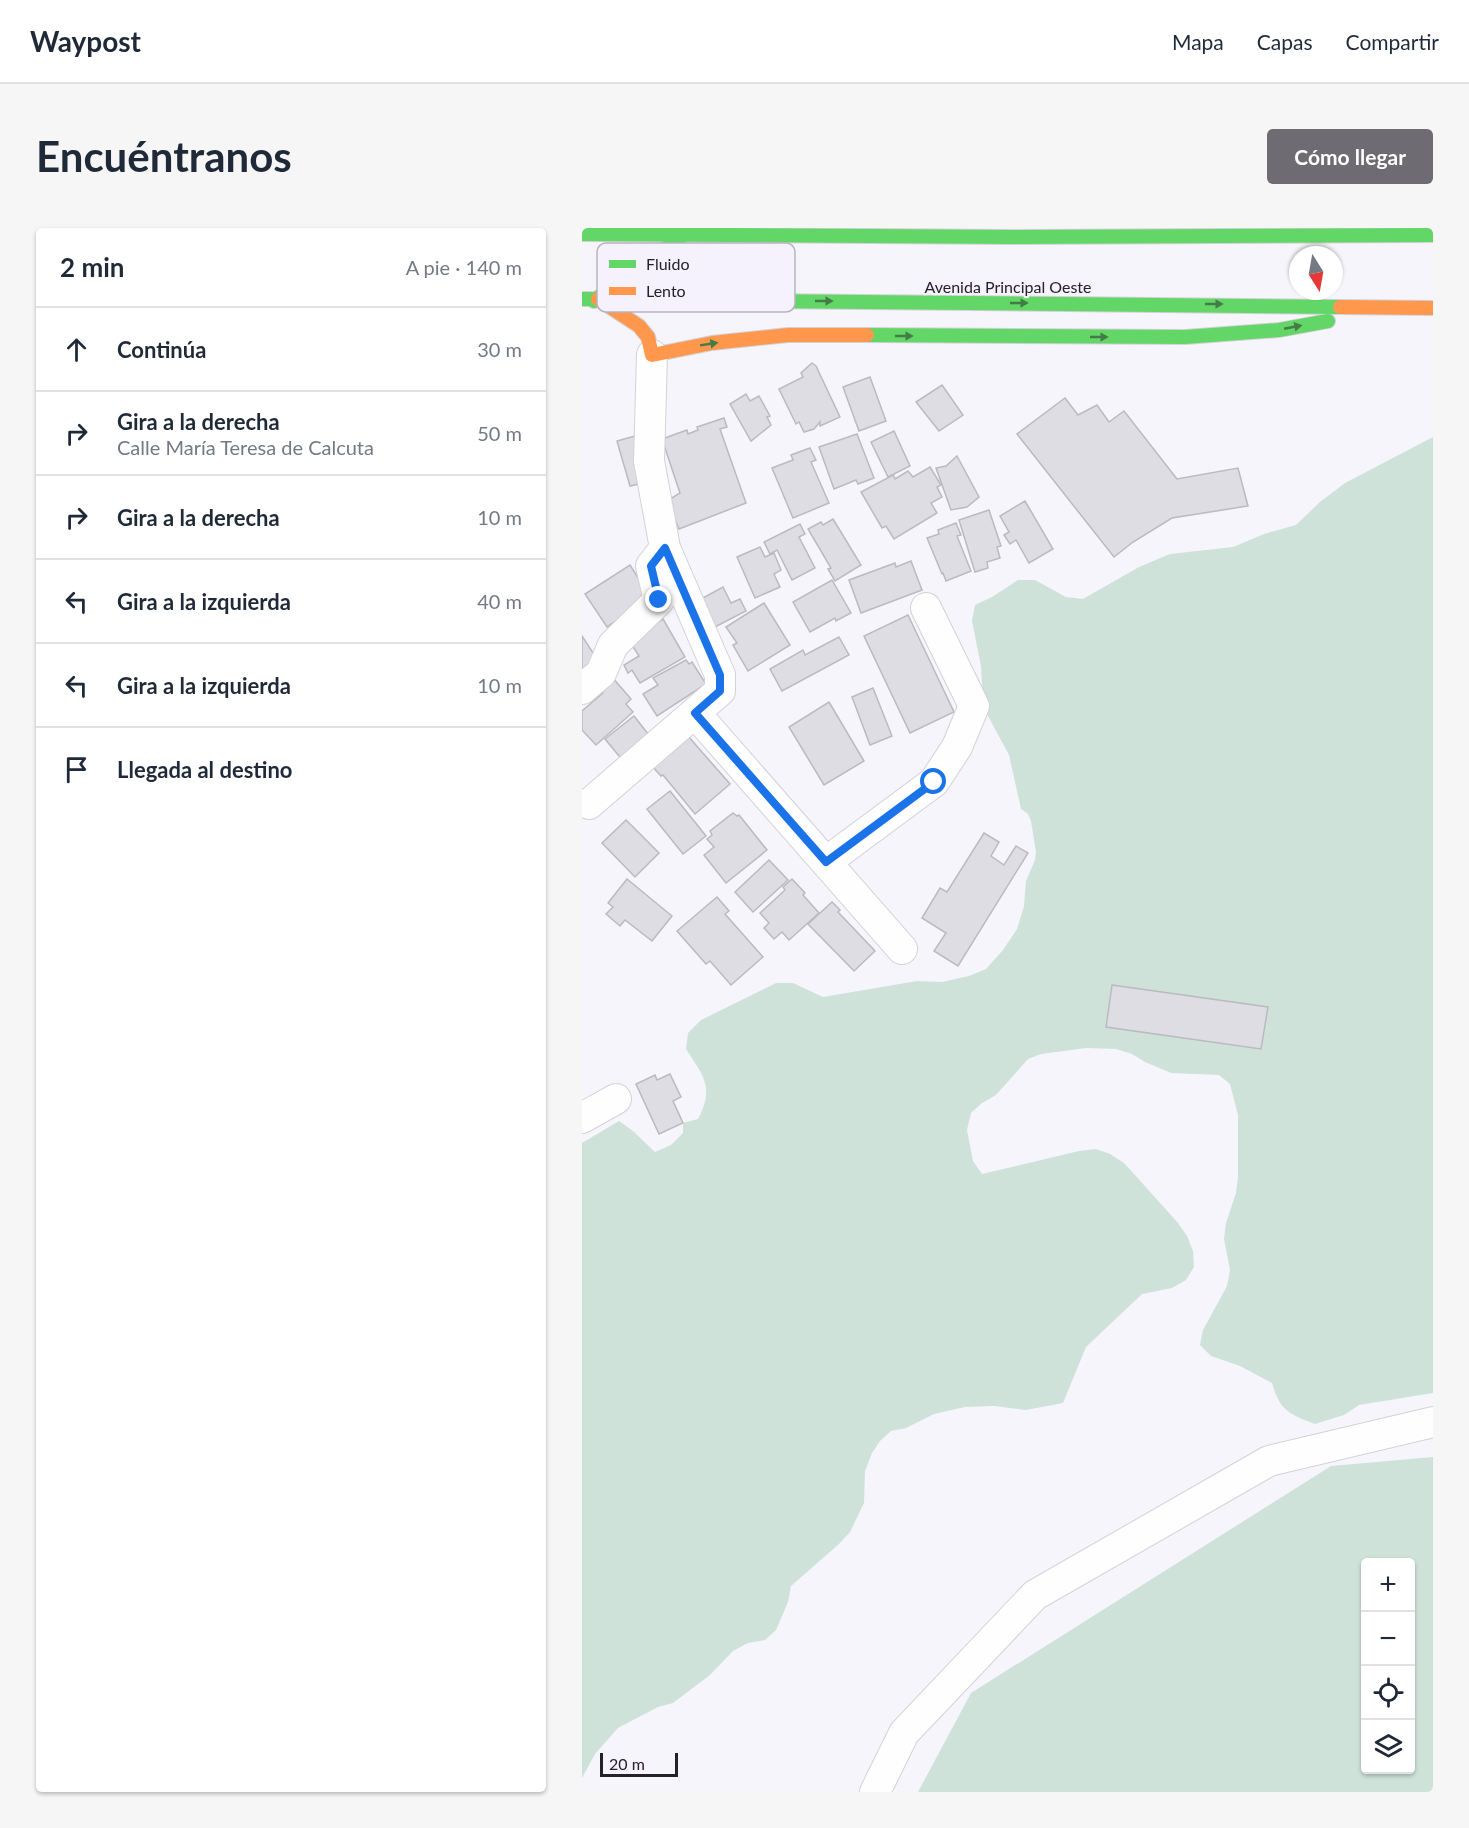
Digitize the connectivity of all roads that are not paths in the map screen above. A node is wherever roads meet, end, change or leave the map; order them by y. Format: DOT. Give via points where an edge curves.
graph roads {
  1 [pos="969,228"];
  2 [pos="688,231"];
  3 [pos="582,234"];
  4 [pos="1433,235"];
  5 [pos="1014,237"];
  6 [pos="672,243"];
  7 [pos="597,300"];
  8 [pos="795,301"];
  9 [pos="582,308"];
  10 [pos="1394,308"];
  11 [pos="1433,308"];
  12 [pos="618,312"];
  13 [pos="652,355"];
  14 [pos="665,548"];
  15 [pos="926,608"];
  16 [pos="582,689"];
  17 [pos="695,713"];
  18 [pos="589,804"];
  19 [pos="826,862"];
  20 [pos="902,949"];
  21 [pos="616,1100"];
  22 [pos="582,1118"];
  23 [pos="1433,1422"];
  24 [pos="875,1792"];
  1 -- 5 [label="main road"];
  2 -- 3 [label="main road"];
  2 -- 5 [label="main road"];
  2 -- 6 [label="main road"];
  4 -- 5 [label="main road"];
  7 -- 9 [label="main road"];
  8 -- 10 [label="main road, Avenida Principal Oeste, one-way"];
  10 -- 11 [label="main road, Avenida Principal Oeste"];
  13 -- 10 [label="main road, one-way" via="712,343 788,335 1185,337 1280,330"];
  12 -- 13 [label="main road" via="648,337"];
  13 -- 14 [label="street" via="649,461"];
  14 -- 16 [label="street" via="651,566 659,600 613,645 601,673"];
  14 -- 17 [label="street" via="720,675 720,691"];
  15 -- 19 [label="street" via="974,706 957,747 934,782"];
  17 -- 18 [label="street"];
  17 -- 19 [label="street"];
  19 -- 20 [label="street"];
  21 -- 22 [label="street"];
  23 -- 24 [label="street" via="1269,1461 1035,1595 904,1733"];
}
